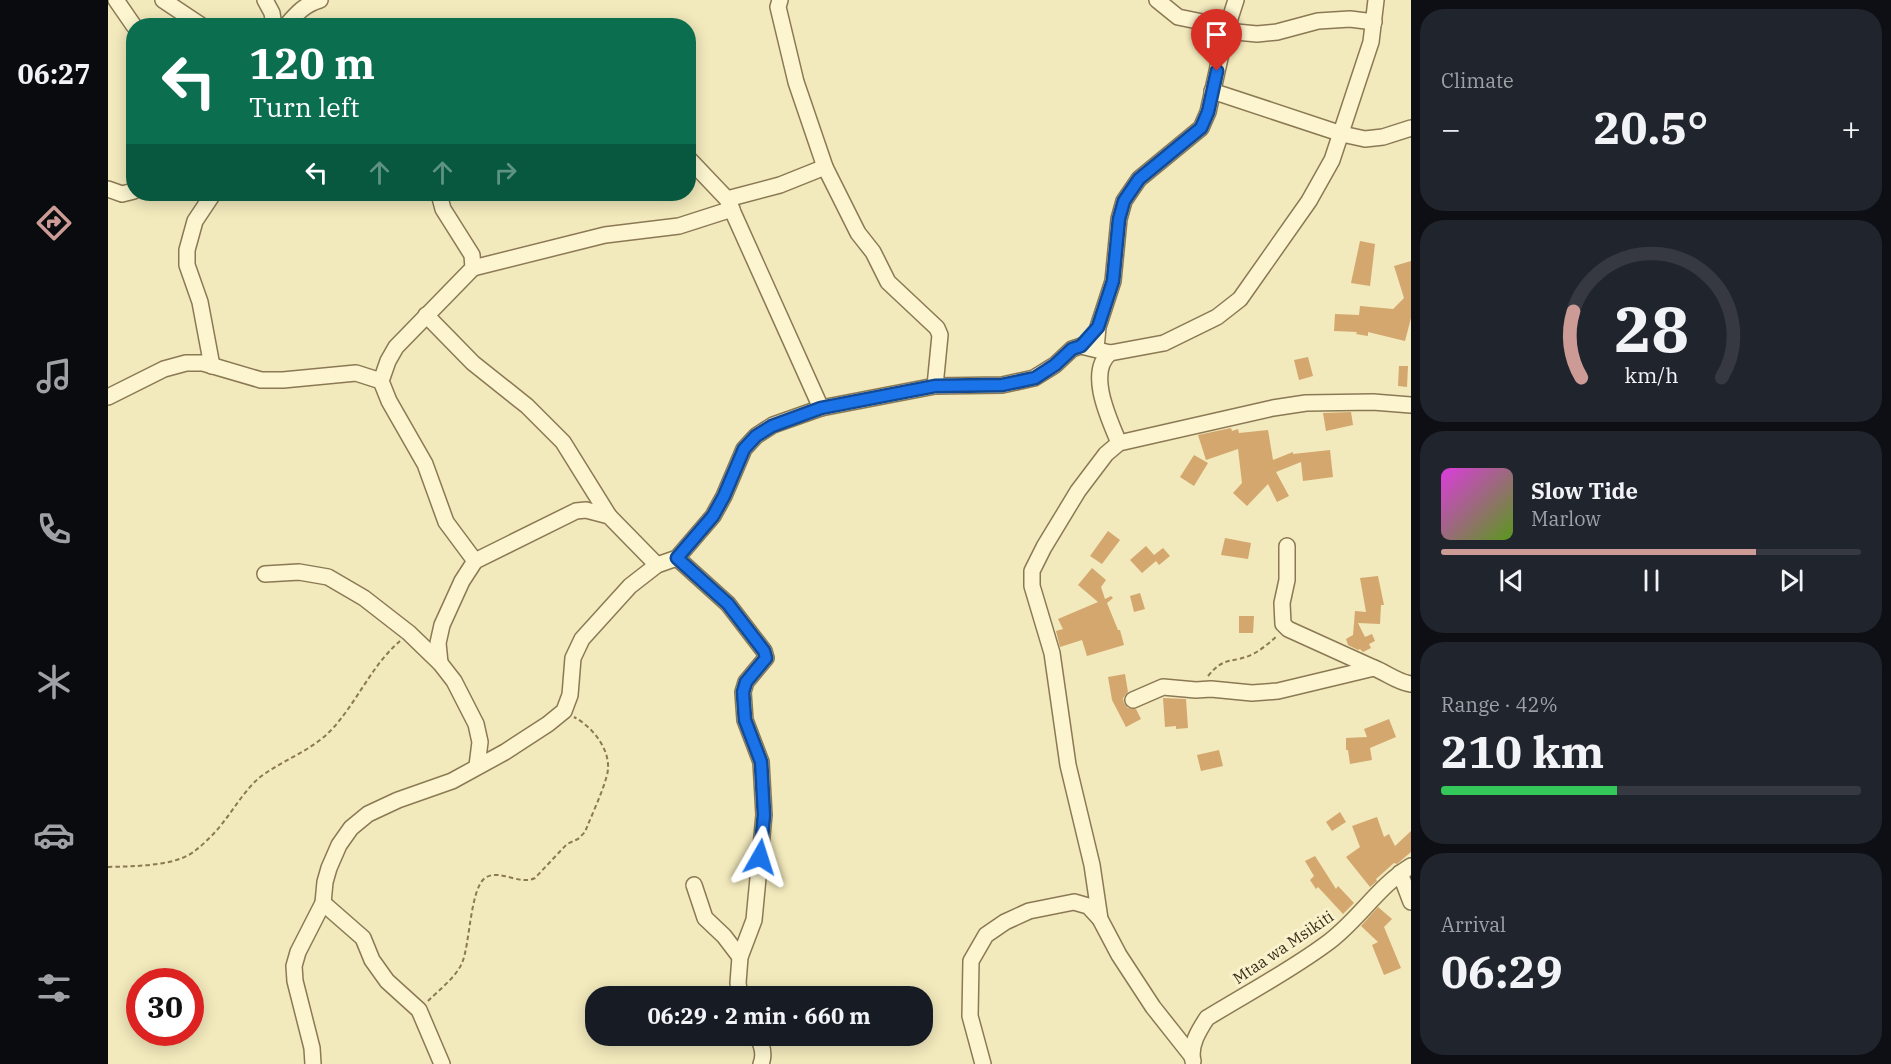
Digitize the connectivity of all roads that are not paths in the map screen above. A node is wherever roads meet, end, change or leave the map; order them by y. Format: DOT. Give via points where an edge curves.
graph roads {
  1 [pos="117,0"];
  2 [pos="163,0"];
  3 [pos="265,0"];
  4 [pos="320,0"];
  5 [pos="780,0"];
  6 [pos="1158,0"];
  7 [pos="1236,0"];
  8 [pos="1376,0"];
  9 [pos="129,18"];
  10 [pos="190,18"];
  11 [pos="273,18"];
  12 [pos="292,18"];
  13 [pos="1374,22"];
  14 [pos="1226,31"];
  15 [pos="1212,91"];
  16 [pos="1411,128"];
  17 [pos="1342,134"];
  18 [pos="696,167"];
  19 [pos="825,167"];
  20 [pos="108,189"];
  21 [pos="126,193"];
  22 [pos="208,201"];
  23 [pos="440,201"];
  24 [pos="729,204"];
  25 [pos="473,268"];
  26 [pos="426,315"];
  27 [pos="1096,350"];
  28 [pos="212,366"];
  29 [pos="381,381"];
  30 [pos="935,386"];
  31 [pos="108,397"];
  32 [pos="1411,405"];
  33 [pos="821,408"];
  34 [pos="1119,443"];
  35 [pos="609,516"];
  36 [pos="1287,546"];
  37 [pos="677,558"];
  38 [pos="475,561"];
  39 [pos="657,565"];
  40 [pos="265,574"];
  41 [pos="440,663"];
  42 [pos="1374,668"];
  43 [pos="1411,684"];
  44 [pos="1132,700"];
  45 [pos="477,766"];
  46 [pos="1405,869"];
  47 [pos="694,885"];
  48 [pos="1411,902"];
  49 [pos="323,903"];
  50 [pos="1100,919"];
  51 [pos="740,957"];
  52 [pos="738,986"];
  53 [pos="761,1046"];
  54 [pos="1193,1060"];
  55 [pos="313,1064"];
  56 [pos="442,1064"];
  57 [pos="760,1064"];
  58 [pos="983,1064"];
  1 -- 9 [label="street"];
  2 -- 10 [label="street"];
  3 -- 11 [label="street"];
  4 -- 12 [label="street"];
  5 -- 19 [label="street" via="778,7 796,82"];
  6 -- 14 [label="street" via="1178,17"];
  7 -- 14 [label="street"];
  8 -- 13 [label="street"];
  13 -- 14 [label="street" via="1318,21 1257,34"];
  13 -- 17 [label="street"];
  14 -- 15 [label="street"];
  15 -- 17 [label="street"];
  15 -- 27 [label="street" via="1201,128 1139,179 1124,201 1113,281 1098,327"];
  16 -- 17 [label="street" via="1365,139"];
  17 -- 27 [label="street" via="1309,201 1240,299 1218,317 1164,343"];
  18 -- 24 [label="street"];
  19 -- 24 [label="street"];
  19 -- 30 [label="street" via="888,282 937,328 940,335"];
  20 -- 21 [label="street"];
  22 -- 28 [label="street" via="195,221 187,265 200,302"];
  23 -- 25 [label="street" via="472,255"];
  24 -- 25 [label="street" via="679,226 605,235"];
  24 -- 33 [label="street"];
  25 -- 26 [label="street"];
  26 -- 29 [label="street" via="396,347"];
  26 -- 35 [label="street" via="473,363 527,406 563,442"];
  27 -- 30 [label="street" via="1072,349 1035,378 1002,385"];
  27 -- 34 [label="street" via="1103,359 1099,379"];
  28 -- 29 [label="street" via="261,380 356,373"];
  28 -- 31 [label="street" via="186,363 164,369"];
  29 -- 38 [label="street" via="388,401 425,464 446,522"];
  30 -- 33 [label="street"];
  32 -- 34 [label="street" via="1306,403"];
  33 -- 37 [label="street" via="756,436 744,449 713,516"];
  34 -- 50 [label="street" via="1078,491 1032,571 1032,586 1052,653 1068,765 1092,865"];
  35 -- 38 [label="street" via="576,511"];
  35 -- 39 [label="street"];
  36 -- 42 [label="street" via="1283,624 1288,630"];
  37 -- 39 [label="street"];
  37 -- 51 [label="street" via="728,604 766,658 746,682 743,692 745,720 761,762 764,815 754,920"];
  38 -- 41 [label="street" via="442,625 438,643"];
  39 -- 45 [label="street" via="630,586 582,639 573,658 570,695 564,711 505,752"];
  40 -- 41 [label="street" via="299,572 328,577 364,598"];
  41 -- 45 [label="street" via="476,724 480,742"];
  42 -- 43 [label="street"];
  42 -- 44 [label="street" via="1278,691 1163,687"];
  45 -- 49 [label="street" via="452,781 368,814 351,828 329,868"];
  46 -- 48 [label="street"];
  46 -- 54 [label="street, Mtaa wa Msikiti" via="1326,945 1207,1018 1197,1032"];
  47 -- 51 [label="street" via="705,918"];
  49 -- 55 [label="street" via="294,966"];
  49 -- 56 [label="street" via="363,938 387,981 419,1010"];
  50 -- 54 [label="street" via="1153,1007"];
  50 -- 58 [label="street" via="1088,906 1074,902 1029,911 986,935 971,961 970,1016"];
  51 -- 52 [label="street"];
  53 -- 57 [label="street"];
}
